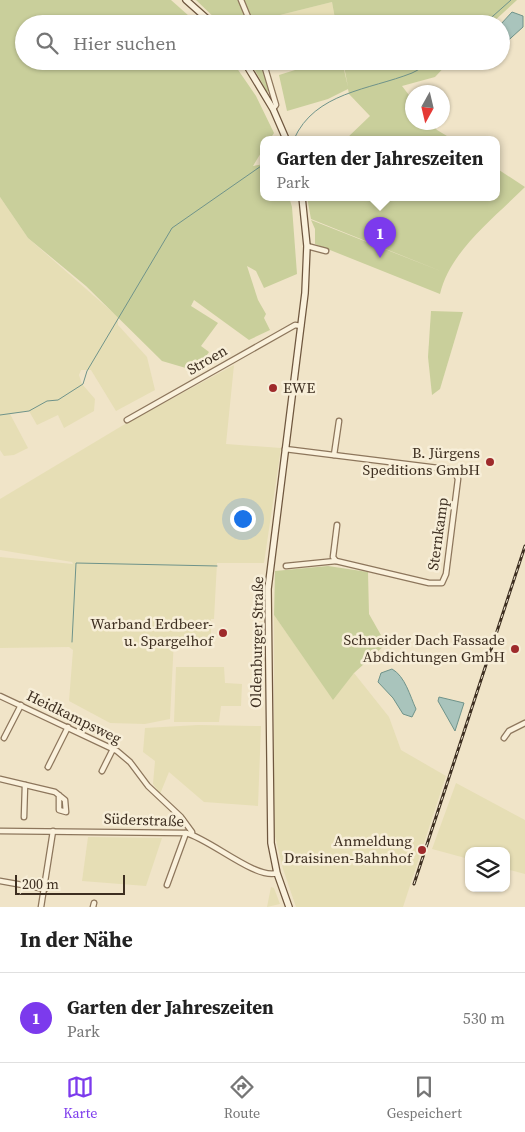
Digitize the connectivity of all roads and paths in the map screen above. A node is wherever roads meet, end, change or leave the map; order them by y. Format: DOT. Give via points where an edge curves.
graph roads {
  1 [pos="186,0"];
  2 [pos="241,0"];
  3 [pos="203,15"];
  4 [pos="247,15"];
  5 [pos="249,70"];
  6 [pos="266,70"];
  7 [pos="273,109"];
  8 [pos="285,136"];
  9 [pos="302,201"];
  10 [pos="307,246"];
  11 [pos="326,252"];
  12 [pos="301,326"];
  13 [pos="127,420"];
  14 [pos="340,421"];
  15 [pos="285,449"];
  16 [pos="334,455"];
  17 [pos="337,525"];
  18 [pos="336,561"];
  19 [pos="286,566"];
  20 [pos="0,696"];
  21 [pos="21,706"];
  22 [pos="525,723"];
  23 [pos="68,727"];
  24 [pos="4,738"];
  25 [pos="504,738"];
  26 [pos="113,749"];
  27 [pos="48,767"];
  28 [pos="102,771"];
  29 [pos="0,779"];
  30 [pos="25,785"];
  31 [pos="59,795"];
  32 [pos="24,817"];
  33 [pos="0,831"];
  34 [pos="53,831"];
  35 [pos="189,833"];
  36 [pos="277,873"];
  37 [pos="0,881"];
  38 [pos="167,885"];
  39 [pos="45,889"];
  40 [pos="41,907"];
  41 [pos="289,907"];
  1 -- 3 [label="main road"];
  2 -- 4 [label="street"];
  5 -- 7 [label="main road"];
  6 -- 7 [label="street" via="276,104"];
  7 -- 8 [label="main road"];
  9 -- 10 [label="main road, Oldenburger Straße"];
  10 -- 11 [label="street"];
  10 -- 12 [label="main road, Oldenburger Straße"];
  12 -- 13 [label="street, Stroen" via="295,325"];
  12 -- 15 [label="main road, Oldenburger Straße"];
  14 -- 16 [label="street"];
  15 -- 16 [label="street, Sternkamp"];
  15 -- 36 [label="main road, Oldenburger Straße" via="268,602 270,829"];
  16 -- 18 [label="street, Sternkamp" via="454,470 458,479 442,584"];
  17 -- 18 [label="street" via="333,557"];
  18 -- 19 [label="street, Sternkamp"];
  20 -- 21 [label="street, Heidkampsweg"];
  21 -- 23 [label="street, Heidkampsweg"];
  21 -- 24 [label="street"];
  22 -- 25 [label="street" via="509,731"];
  23 -- 26 [label="street, Heidkampsweg"];
  23 -- 27 [label="street"];
  26 -- 28 [label="street"];
  26 -- 35 [label="street, Heidkampsweg" via="130,762 148,786 181,818 192,832"];
  29 -- 30 [label="street"];
  30 -- 31 [label="street"];
  30 -- 32 [label="street"];
  33 -- 34 [label="street, Süderstraße"];
  34 -- 35 [label="street, Süderstraße"];
  34 -- 39 [label="street"];
  35 -- 36 [label="street, Süderstraße" via="263,874"];
  35 -- 38 [label="street"];
  36 -- 41 [label="main road, Oldenburger Straße"];
  37 -- 39 [label="street"];
  39 -- 40 [label="street"];
}
